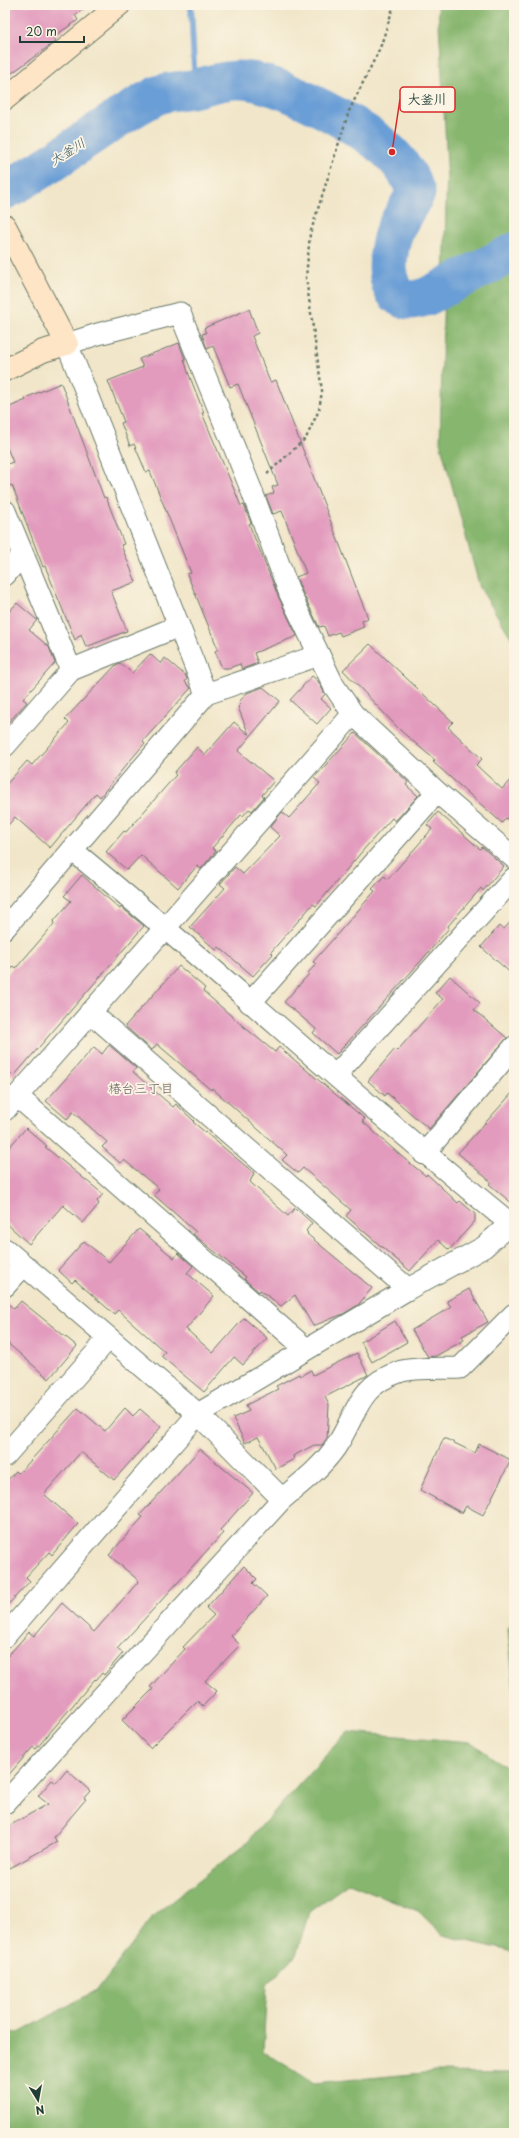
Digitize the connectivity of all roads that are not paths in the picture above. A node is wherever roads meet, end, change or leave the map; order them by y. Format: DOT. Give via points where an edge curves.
graph roads {
  1 [pos="119,5"];
  2 [pos="5,99"];
  3 [pos="5,226"];
  4 [pos="67,344"];
  5 [pos="5,370"];
  6 [pos="5,511"];
  7 [pos="23,554"];
  8 [pos="5,575"];
  9 [pos="179,626"];
  10 [pos="319,655"];
  11 [pos="71,670"];
  12 [pos="206,694"];
  13 [pos="353,714"];
  14 [pos="5,746"];
  15 [pos="437,792"];
  16 [pos="72,850"];
  17 [pos="514,858"];
  18 [pos="514,878"];
  19 [pos="165,926"];
  20 [pos="5,928"];
  21 [pos="250,1003"];
  22 [pos="90,1012"];
  23 [pos="514,1047"];
  24 [pos="336,1075"];
  25 [pos="11,1103"];
  26 [pos="424,1154"];
  27 [pos="512,1222"];
  28 [pos="5,1249"];
  29 [pos="24,1265"];
  30 [pos="5,1286"];
  31 [pos="408,1289"];
  32 [pos="514,1314"];
  33 [pos="109,1338"];
  34 [pos="306,1349"];
  35 [pos="198,1414"];
  36 [pos="5,1456"];
  37 [pos="282,1499"];
  38 [pos="5,1636"];
  39 [pos="5,1803"];
  1 -- 2 [label="street"];
  3 -- 4 [label="street"];
  4 -- 5 [label="street" via="43,351"];
  4 -- 9 [label="street"];
  4 -- 10 [label="street" via="180,313 290,594"];
  6 -- 7 [label="street"];
  7 -- 8 [label="street"];
  7 -- 11 [label="street"];
  9 -- 11 [label="street"];
  9 -- 12 [label="street"];
  10 -- 12 [label="street"];
  10 -- 13 [label="street" via="334,686"];
  11 -- 14 [label="street"];
  12 -- 16 [label="street"];
  13 -- 15 [label="street"];
  13 -- 19 [label="street"];
  15 -- 17 [label="street"];
  15 -- 21 [label="street"];
  16 -- 19 [label="street"];
  16 -- 20 [label="street"];
  18 -- 24 [label="street"];
  19 -- 21 [label="street"];
  19 -- 22 [label="street"];
  21 -- 24 [label="street"];
  22 -- 25 [label="street"];
  22 -- 31 [label="street"];
  23 -- 26 [label="street"];
  24 -- 26 [label="street"];
  25 -- 34 [label="street"];
  26 -- 27 [label="street"];
  27 -- 31 [label="street" via="484,1247"];
  28 -- 29 [label="street"];
  29 -- 30 [label="street"];
  29 -- 33 [label="street"];
  31 -- 34 [label="street"];
  32 -- 37 [label="street" via="460,1368 400,1371 376,1382 357,1404 335,1448 322,1464"];
  33 -- 35 [label="street"];
  33 -- 36 [label="street"];
  34 -- 35 [label="street"];
  35 -- 37 [label="street"];
  35 -- 38 [label="street"];
  37 -- 39 [label="street"];
}
